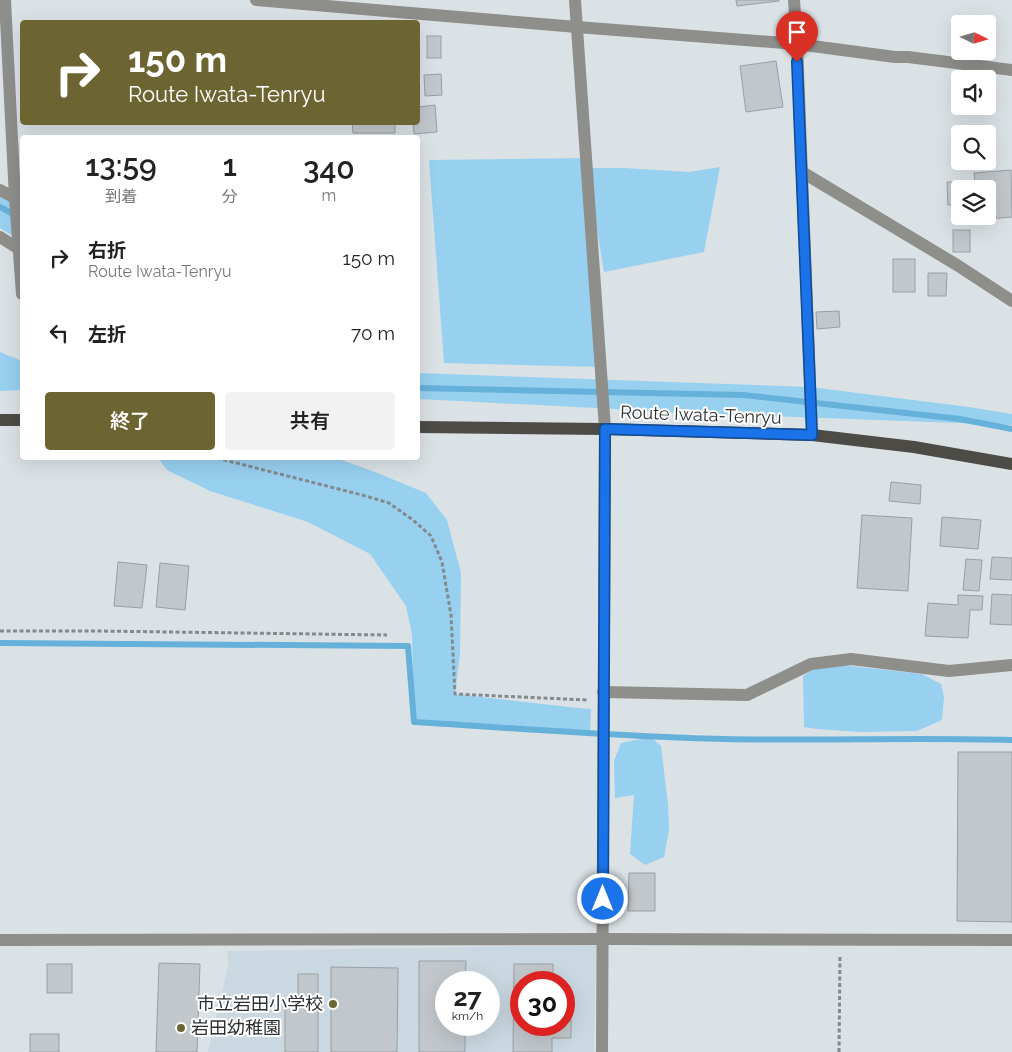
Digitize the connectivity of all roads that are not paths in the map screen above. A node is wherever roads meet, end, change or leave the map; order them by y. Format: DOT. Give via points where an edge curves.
graph roads {
  1 [pos="5,0"];
  2 [pos="256,0"];
  3 [pos="575,0"];
  4 [pos="794,0"];
  5 [pos="577,27"];
  6 [pos="797,44"];
  7 [pos="1012,70"];
  8 [pos="802,172"];
  9 [pos="0,190"];
  10 [pos="15,198"];
  11 [pos="0,237"];
  12 [pos="20,241"];
  13 [pos="20,249"];
  14 [pos="1012,301"];
  15 [pos="0,420"];
  16 [pos="20,420"];
  17 [pos="420,427"];
  18 [pos="605,429"];
  19 [pos="812,435"];
  20 [pos="1012,464"];
  21 [pos="1012,666"];
  22 [pos="603,697"];
  23 [pos="603,939"];
  24 [pos="0,940"];
  25 [pos="1012,940"];
  26 [pos="602,1052"];
  1 -- 10 [label="street"];
  2 -- 5 [label="street"];
  3 -- 5 [label="street"];
  4 -- 6 [label="street"];
  5 -- 6 [label="street"];
  5 -- 18 [label="street"];
  6 -- 7 [label="street"];
  6 -- 8 [label="street"];
  8 -- 14 [label="street"];
  8 -- 19 [label="street"];
  9 -- 10 [label="street"];
  10 -- 12 [label="street"];
  11 -- 13 [label="street"];
  15 -- 16 [label="main road"];
  17 -- 18 [label="main road, Route Iwata-Tenryu"];
  18 -- 19 [label="main road, Route Iwata-Tenryu"];
  18 -- 22 [label="street"];
  19 -- 20 [label="main road, Route Iwata-Tenryu" via="914,447"];
  21 -- 22 [label="street" via="949,671 851,659 811,664 748,695"];
  22 -- 23 [label="street"];
  23 -- 24 [label="street"];
  23 -- 25 [label="street"];
  23 -- 26 [label="street"];
}
